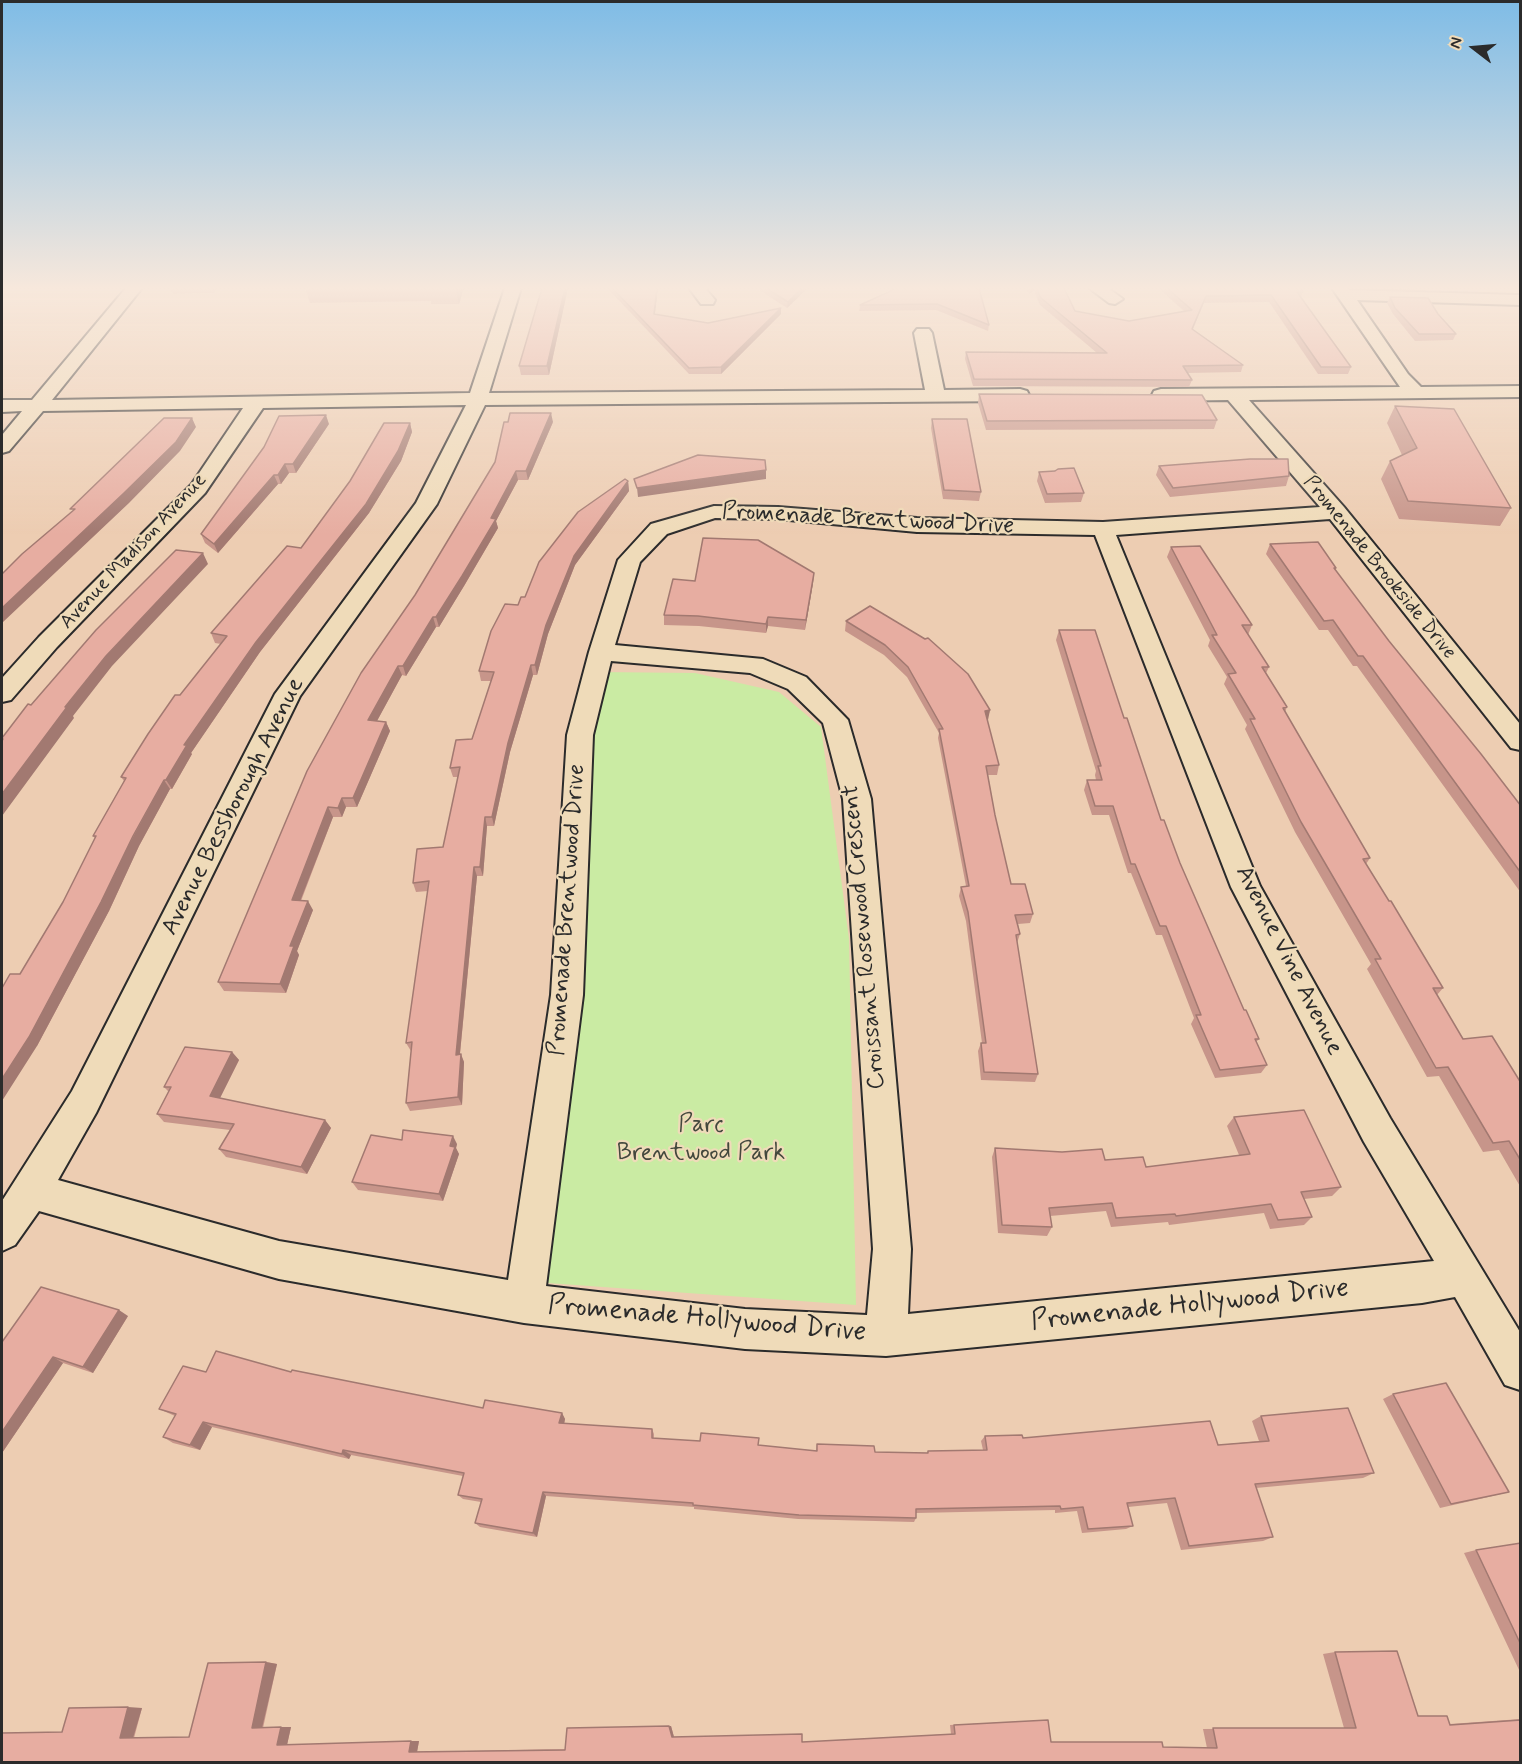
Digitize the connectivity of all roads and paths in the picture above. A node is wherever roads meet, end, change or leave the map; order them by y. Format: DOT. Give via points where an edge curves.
graph roads {
  1 [pos="67,370"];
  2 [pos="487,370"];
  3 [pos="930,370"];
  4 [pos="1396,370"];
  5 [pos="1521,392"];
  6 [pos="1416,393"];
  7 [pos="935,394"];
  8 [pos="1043,395"];
  9 [pos="1139,395"];
  10 [pos="1235,396"];
  11 [pos="478,399"];
  12 [pos="257,402"];
  13 [pos="38,405"];
  14 [pos="2,406"];
  15 [pos="2,447"];
  16 [pos="1336,512"];
  17 [pos="1103,529"];
  18 [pos="601,652"];
  19 [pos="2,694"];
  20 [pos="1521,741"];
  21 [pos="31,1191"];
  22 [pos="2,1232"];
  23 [pos="1464,1276"];
  24 [pos="524,1303"];
  25 [pos="885,1336"];
  26 [pos="1521,1370"];
  1 -- 13 [label="street"];
  2 -- 11 [label="street, Avenue Bessborough Avenue"];
  3 -- 7 [label="street"];
  4 -- 6 [label="street"];
  5 -- 6 [label="street"];
  6 -- 10 [label="street"];
  7 -- 8 [label="street"];
  7 -- 11 [label="street"];
  9 -- 10 [label="street"];
  10 -- 16 [label="street, Promenade Brookside Drive"];
  11 -- 12 [label="street"];
  11 -- 21 [label="street, Avenue Bessborough Avenue" via="426,504 288,694 84,1102"];
  12 -- 13 [label="street"];
  12 -- 19 [label="street, Avenue Madison Avenue" via="198,489"];
  13 -- 14 [label="street"];
  13 -- 15 [label="street"];
  16 -- 17 [label="street, Promenade Brentwood Drive"];
  16 -- 20 [label="street, Promenade Brookside Drive"];
  17 -- 18 [label="street, Promenade Brentwood Drive" via="917,525 778,513 714,512 659,529 629,560"];
  17 -- 23 [label="street, Avenue Vine Avenue" via="1246,887 1377,1130"];
  18 -- 24 [label="street, Promenade Brentwood Drive" via="580,735 567,995"];
  18 -- 25 [label="street, Croissant Rosewood Crescent" via="754,665 797,683 835,720 857,799 892,1249"];
  21 -- 22 [label="street, Avenue Bessborough Avenue"];
  21 -- 24 [label="street, Promenade Hollywood Drive" via="279,1260"];
  23 -- 25 [label="street, Promenade Hollywood Drive"];
  23 -- 26 [label="street, Avenue Vine Avenue"];
  24 -- 25 [label="street, Promenade Hollywood Drive" via="745,1329"];
}
